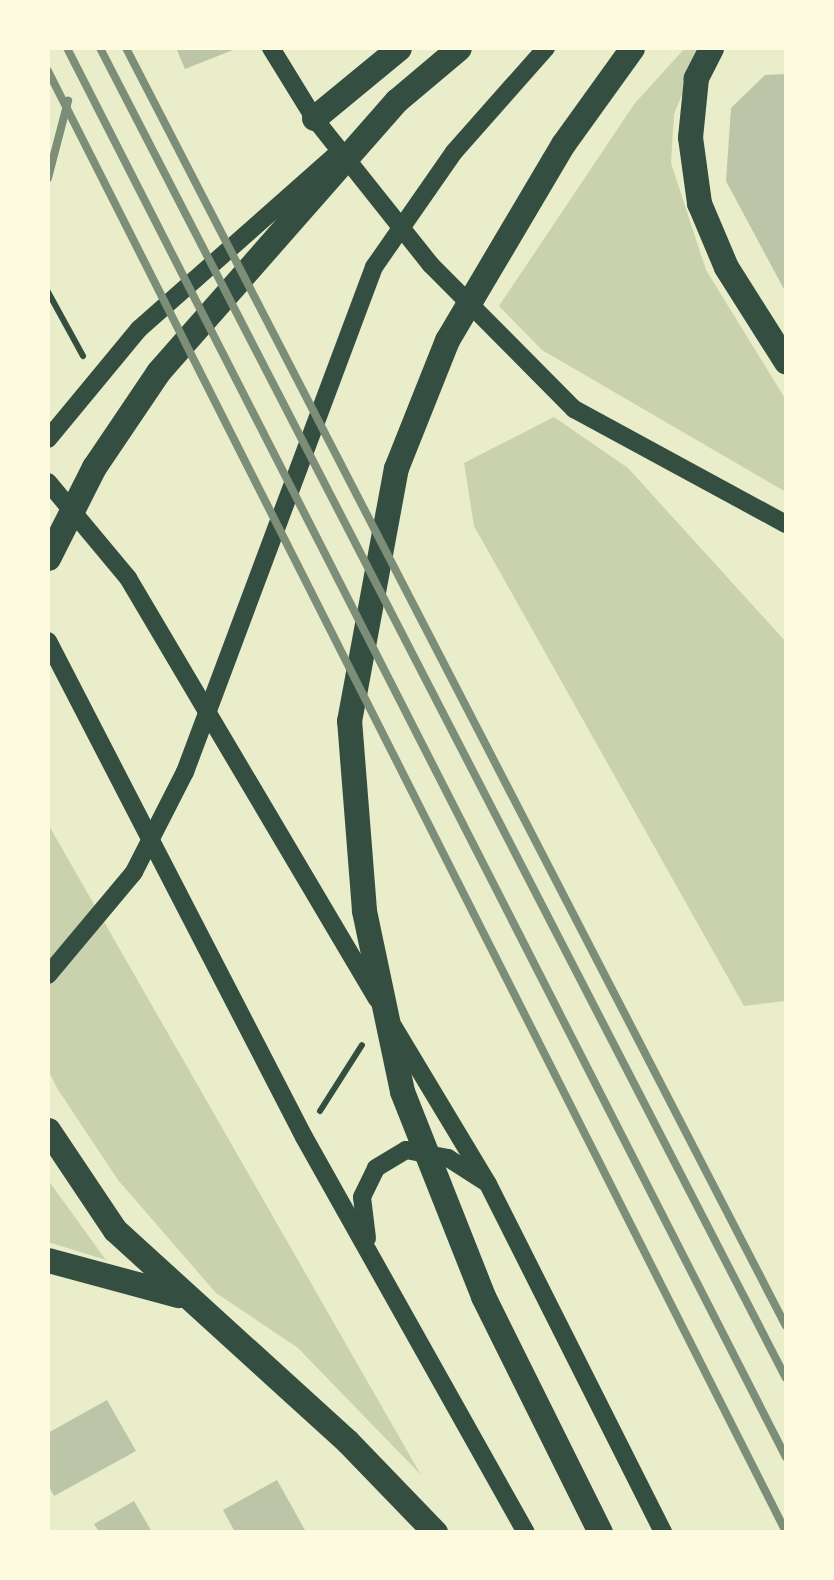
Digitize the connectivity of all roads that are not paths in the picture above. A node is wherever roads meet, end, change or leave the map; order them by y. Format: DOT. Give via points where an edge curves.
graph roads {
  1 [pos="271,48"];
  2 [pos="400,48"];
  3 [pos="459,48"];
  4 [pos="546,48"];
  5 [pos="632,48"];
  6 [pos="710,48"];
  7 [pos="396,101"];
  8 [pos="314,118"];
  9 [pos="786,362"];
  10 [pos="48,439"];
  11 [pos="48,482"];
  12 [pos="786,524"];
  13 [pos="48,558"];
  14 [pos="48,641"];
  15 [pos="48,975"];
  16 [pos="48,1130"];
  17 [pos="488,1184"];
  18 [pos="368,1245"];
  19 [pos="48,1260"];
  20 [pos="184,1296"];
  21 [pos="435,1532"];
  22 [pos="526,1532"];
  23 [pos="600,1532"];
  24 [pos="663,1532"];
  1 -- 8 [label="street"];
  2 -- 8 [label="main road"];
  3 -- 7 [label="main road"];
  4 -- 15 [label="street" via="454,152 374,266 185,772 134,872"];
  5 -- 23 [label="main road" via="563,144 447,340 396,468 349,721 364,910 402,1091 483,1296"];
  6 -- 9 [label="main road" via="696,78 690,137 699,204 726,266"];
  7 -- 10 [label="street" via="139,329"];
  7 -- 13 [label="main road" via="158,372 94,466"];
  8 -- 12 [label="street" via="430,265 574,409"];
  11 -- 17 [label="street" via="128,578"];
  14 -- 18 [label="street" via="304,1137"];
  16 -- 20 [label="main road" via="115,1230"];
  17 -- 18 [label="street" via="448,1158 406,1150 376,1168 362,1197"];
  17 -- 24 [label="street"];
  18 -- 22 [label="street"];
  19 -- 20 [label="main road"];
  20 -- 21 [label="main road" via="348,1441"];
}
